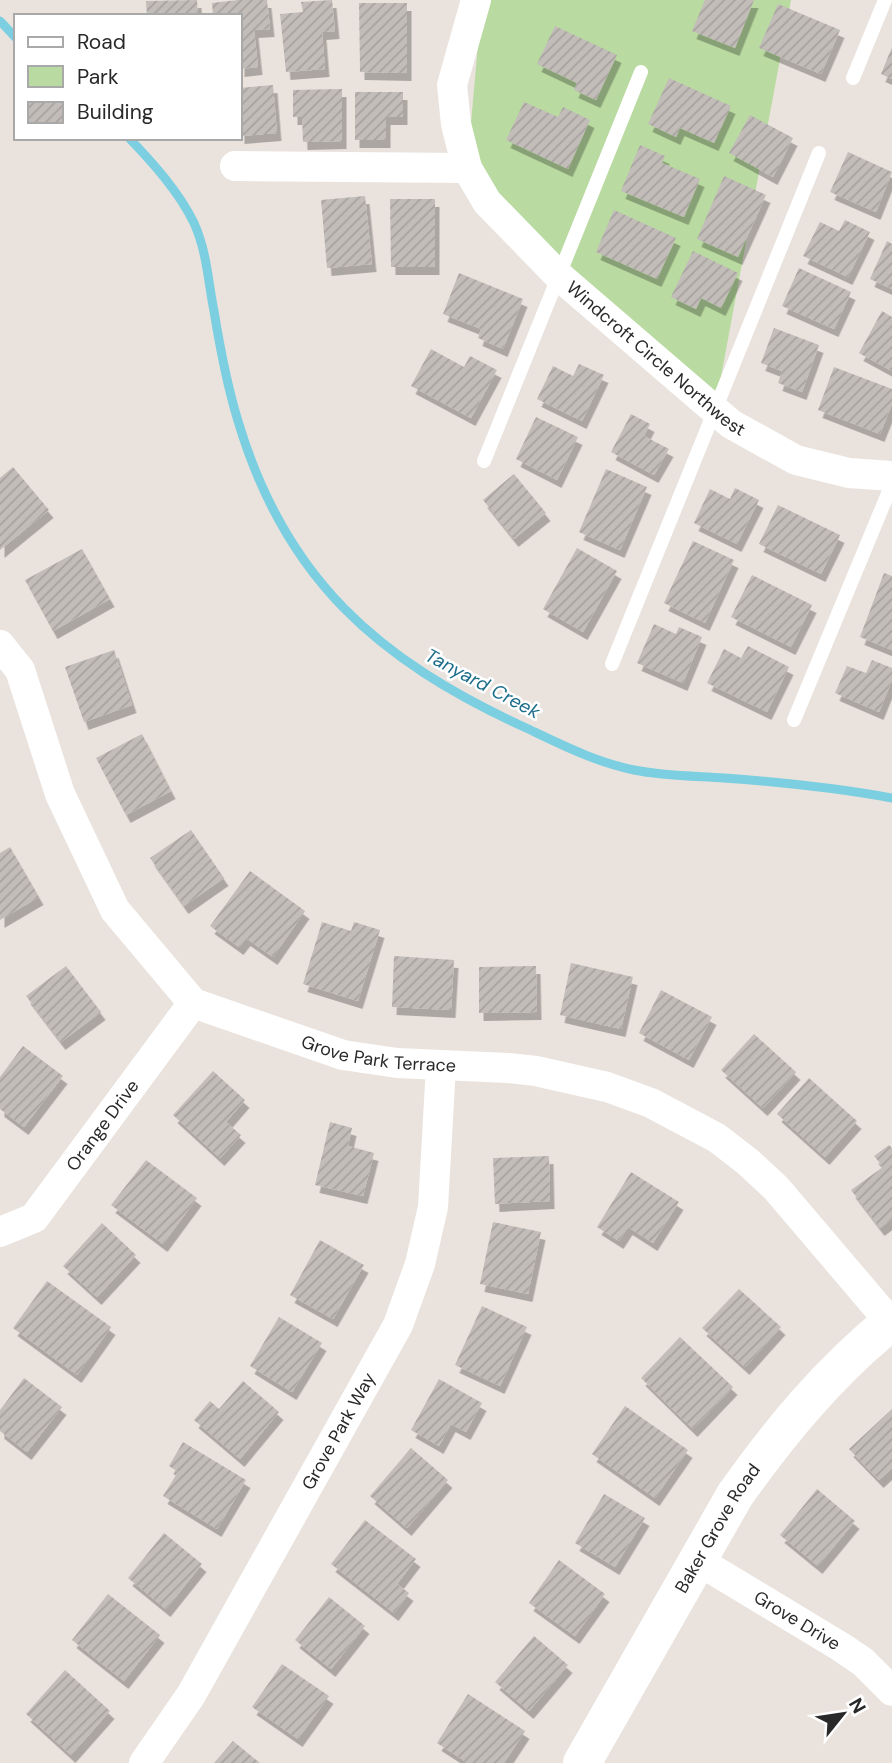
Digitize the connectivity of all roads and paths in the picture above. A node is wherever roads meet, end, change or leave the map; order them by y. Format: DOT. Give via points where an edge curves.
graph roads {
  1 [pos="477,0"];
  2 [pos="885,0"];
  3 [pos="641,72"];
  4 [pos="853,78"];
  5 [pos="819,153"];
  6 [pos="235,166"];
  7 [pos="467,168"];
  8 [pos="559,276"];
  9 [pos="715,409"];
  10 [pos="484,461"];
  11 [pos="892,476"];
  12 [pos="892,484"];
  13 [pos="0,645"];
  14 [pos="612,664"];
  15 [pos="794,719"];
  16 [pos="193,1003"];
  17 [pos="441,1066"];
  18 [pos="0,1232"];
  19 [pos="891,1321"];
  20 [pos="697,1560"];
  21 [pos="892,1691"];
  22 [pos="144,1763"];
  23 [pos="582,1763"];
  1 -- 7 [label="street, Windcroft Circle Northwest" via="452,85"];
  2 -- 4 [label="lane"];
  3 -- 8 [label="lane"];
  5 -- 9 [label="lane"];
  6 -- 7 [label="street"];
  7 -- 8 [label="street, Windcroft Circle Northwest" via="487,202"];
  8 -- 9 [label="street, Windcroft Circle Northwest"];
  8 -- 10 [label="lane"];
  9 -- 11 [label="street, Windcroft Circle Northwest" via="731,424 796,460"];
  9 -- 14 [label="lane"];
  12 -- 15 [label="lane"];
  13 -- 16 [label="street" via="20,670 60,794 115,910"];
  16 -- 17 [label="street, Grove Park Terrace" via="343,1055"];
  16 -- 18 [label="street, Orange Drive" via="34,1218"];
  17 -- 19 [label="street, Grove Park Terrace" via="563,1075 651,1103 706,1132 776,1188"];
  17 -- 22 [label="street, Grove Park Way" via="433,1207 398,1325 191,1695"];
  19 -- 20 [label="street, Baker Grove Road" via="820,1386 790,1421 735,1495"];
  20 -- 21 [label="street, Grove Drive" via="841,1647"];
  20 -- 23 [label="street, Baker Grove Road"];
}
